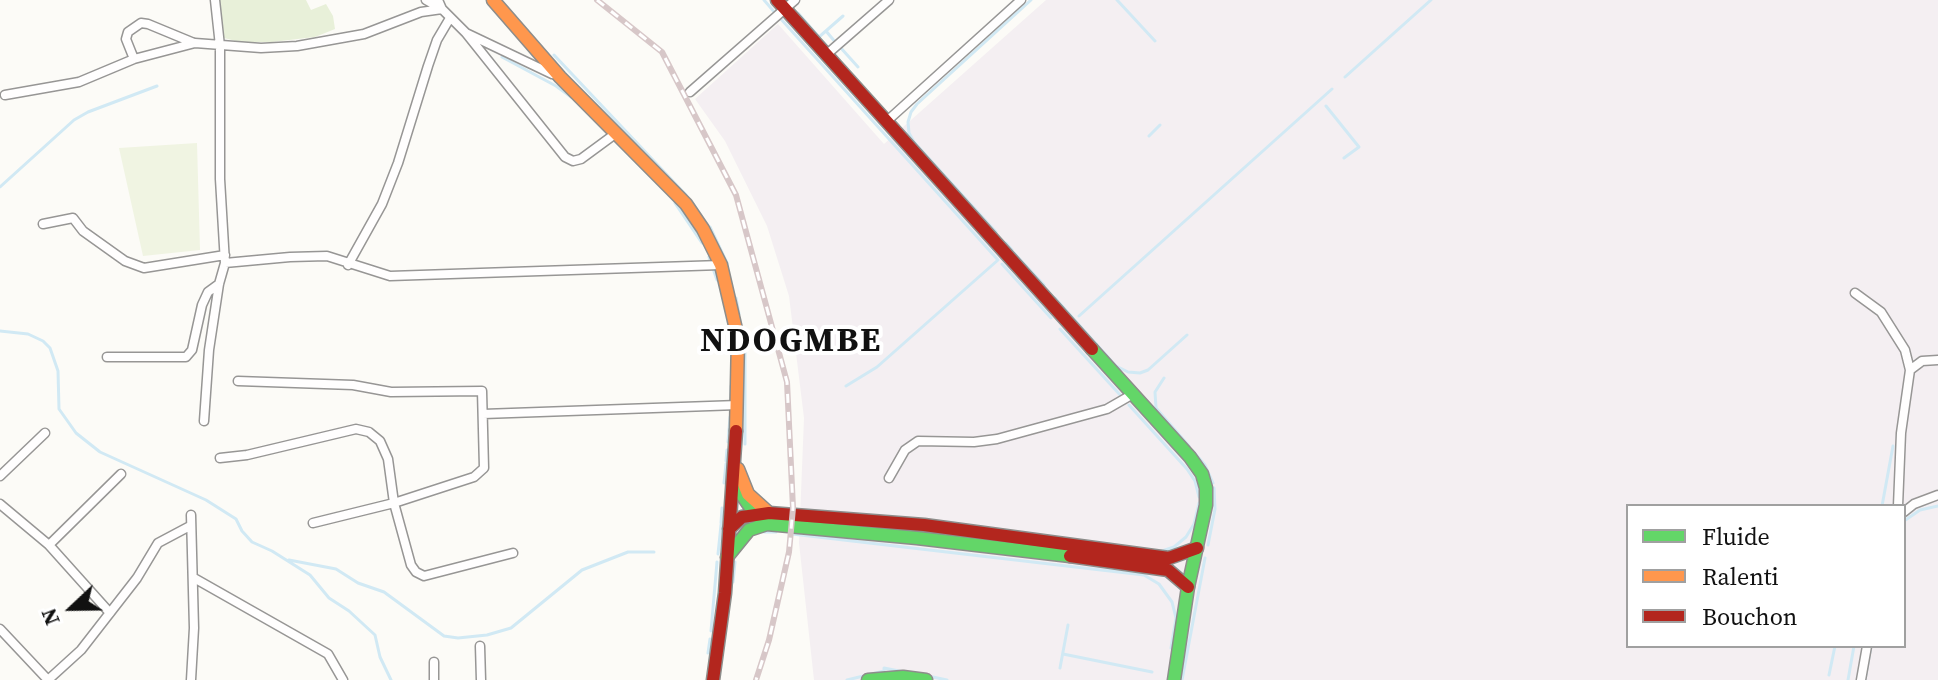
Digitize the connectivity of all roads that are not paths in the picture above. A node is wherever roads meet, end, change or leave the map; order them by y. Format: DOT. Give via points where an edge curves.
graph roads {
  1 [pos="215,0"];
  2 [pos="426,0"];
  3 [pos="438,0"];
  4 [pos="493,0"];
  5 [pos="889,0"];
  6 [pos="1021,0"];
  7 [pos="786,3"];
  8 [pos="442,9"];
  9 [pos="450,18"];
  10 [pos="466,33"];
  11 [pos="195,43"];
  12 [pos="220,46"];
  13 [pos="826,55"];
  14 [pos="134,59"];
  15 [pos="560,77"];
  16 [pos="690,92"];
  17 [pos="5,95"];
  18 [pos="887,121"];
  19 [pos="615,134"];
  20 [pos="43,224"];
  21 [pos="225,259"];
  22 [pos="348,265"];
  23 [pos="721,265"];
  24 [pos="219,284"];
  25 [pos="1855,293"];
  26 [pos="107,357"];
  27 [pos="1938,360"];
  28 [pos="1910,370"];
  29 [pos="238,381"];
  30 [pos="1133,394"];
  31 [pos="738,405"];
  32 [pos="483,414"];
  33 [pos="204,421"];
  34 [pos="45,433"];
  35 [pos="220,458"];
  36 [pos="735,458"];
  37 [pos="121,474"];
  38 [pos="0,476"];
  39 [pos="889,478"];
  40 [pos="734,481"];
  41 [pos="1938,495"];
  42 [pos="394,503"];
  43 [pos="0,504"];
  44 [pos="1898,504"];
  45 [pos="1906,510"];
  46 [pos="755,514"];
  47 [pos="191,515"];
  48 [pos="768,518"];
  49 [pos="313,523"];
  50 [pos="190,526"];
  51 [pos="729,529"];
  52 [pos="49,545"];
  53 [pos="1197,548"];
  54 [pos="513,553"];
  55 [pos="727,558"];
  56 [pos="194,578"];
  57 [pos="1188,587"];
  58 [pos="110,613"];
  59 [pos="0,629"];
  60 [pos="480,646"];
  61 [pos="1867,648"];
  62 [pos="434,662"];
  63 [pos="48,680"];
  64 [pos="191,680"];
  65 [pos="343,680"];
  66 [pos="434,680"];
  67 [pos="481,680"];
  68 [pos="713,680"];
  69 [pos="868,680"];
  70 [pos="926,680"];
  71 [pos="1174,680"];
  72 [pos="1861,680"];
  1 -- 12 [label="street"];
  2 -- 8 [label="street"];
  3 -- 8 [label="street"];
  4 -- 15 [label="main road"];
  5 -- 13 [label="street"];
  6 -- 18 [label="street"];
  7 -- 13 [label="main road"];
  7 -- 16 [label="street"];
  8 -- 9 [label="street"];
  8 -- 12 [label="street" via="364,34 297,46"];
  9 -- 10 [label="street"];
  9 -- 22 [label="street" via="437,40 382,204"];
  10 -- 15 [label="street"];
  10 -- 19 [label="street" via="565,157 581,159"];
  11 -- 12 [label="street"];
  11 -- 14 [label="street"];
  11 -- 14 [label="street" via="141,23 126,39"];
  12 -- 21 [label="street"];
  13 -- 18 [label="main road"];
  14 -- 17 [label="street" via="79,82"];
  15 -- 19 [label="main road"];
  18 -- 30 [label="main road"];
  19 -- 23 [label="main road" via="686,204"];
  20 -- 21 [label="street" via="73,218 125,261 144,268"];
  21 -- 22 [label="street" via="327,256"];
  21 -- 24 [label="street"];
  22 -- 23 [label="street" via="390,276"];
  23 -- 31 [label="main road" via="738,338"];
  24 -- 26 [label="street" via="202,305 186,357"];
  24 -- 33 [label="street"];
  25 -- 28 [label="street" via="1881,312 1905,350"];
  27 -- 28 [label="street" via="1922,361"];
  28 -- 44 [label="street"];
  29 -- 32 [label="street" via="353,385 391,392 482,391"];
  30 -- 39 [label="street" via="1107,409 997,439 918,441 905,450"];
  30 -- 53 [label="main road" via="1202,474 1206,505"];
  31 -- 32 [label="street"];
  31 -- 36 [label="main road"];
  32 -- 42 [label="street" via="484,468 458,484"];
  34 -- 38 [label="street"];
  35 -- 42 [label="street" via="356,429 369,432 388,459"];
  36 -- 40 [label="main road"];
  36 -- 48 [label="main road" via="748,494"];
  37 -- 52 [label="street"];
  40 -- 46 [label="main road"];
  40 -- 51 [label="main road"];
  41 -- 45 [label="street"];
  42 -- 49 [label="street"];
  42 -- 54 [label="street" via="411,565 424,576"];
  43 -- 52 [label="street"];
  46 -- 48 [label="main road"];
  46 -- 51 [label="main road"];
  47 -- 50 [label="street"];
  48 -- 53 [label="main road" via="924,525 1169,558"];
  48 -- 55 [label="main road" via="749,530"];
  48 -- 57 [label="main road" via="1150,566 1168,570"];
  50 -- 56 [label="street"];
  50 -- 58 [label="street" via="158,543"];
  51 -- 55 [label="main road"];
  52 -- 58 [label="street"];
  53 -- 57 [label="main road"];
  55 -- 68 [label="main road"];
  56 -- 64 [label="street"];
  56 -- 65 [label="street" via="328,654"];
  57 -- 71 [label="main road"];
  58 -- 63 [label="street"];
  59 -- 63 [label="street"];
  60 -- 67 [label="street"];
  61 -- 72 [label="street"];
  62 -- 66 [label="street"];
  69 -- 70 [label="main road"];
}
